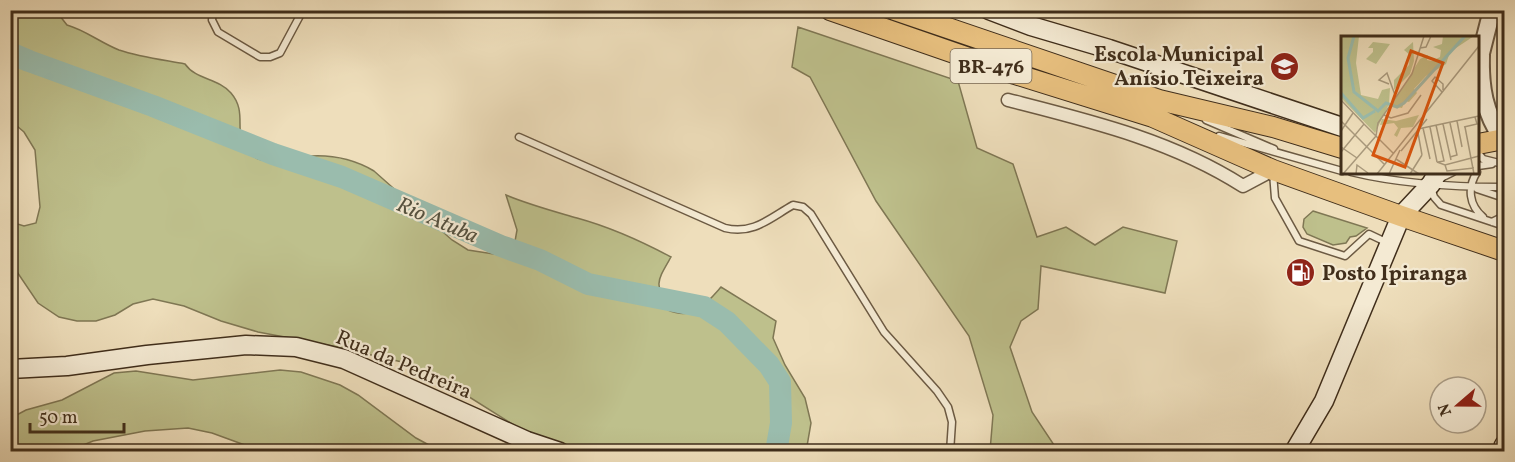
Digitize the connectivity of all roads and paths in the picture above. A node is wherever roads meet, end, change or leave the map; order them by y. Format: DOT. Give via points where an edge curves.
graph roads {
  1 [pos="213,10"];
  2 [pos="303,10"];
  3 [pos="830,10"];
  4 [pos="895,10"];
  5 [pos="989,10"];
  6 [pos="1492,10"];
  7 [pos="1480,66"];
  8 [pos="1479,81"];
  9 [pos="1008,100"];
  10 [pos="1156,109"];
  11 [pos="1341,127"];
  12 [pos="519,136"];
  13 [pos="1504,140"];
  14 [pos="1479,144"];
  15 [pos="1341,148"];
  16 [pos="1479,154"];
  17 [pos="1302,161"];
  18 [pos="1486,164"];
  19 [pos="1504,164"];
  20 [pos="1479,166"];
  21 [pos="1273,170"];
  22 [pos="1479,170"];
  23 [pos="1341,171"];
  24 [pos="1359,174"];
  25 [pos="1476,174"];
  26 [pos="1434,178"];
  27 [pos="1471,187"];
  28 [pos="1504,187"];
  29 [pos="1504,198"];
  30 [pos="1401,216"];
  31 [pos="1504,216"];
  32 [pos="1492,222"];
  33 [pos="1504,226"];
  34 [pos="1390,244"];
  35 [pos="1504,251"];
  36 [pos="10,369"];
  37 [pos="1504,445"];
  38 [pos="560,452"];
  39 [pos="950,452"];
  40 [pos="1294,452"];
  41 [pos="1502,452"];
  1 -- 2 [label="lane" via="212,20 218,32 260,57 270,57 280,53"];
  3 -- 10 [label="main road, BR-476" via="1015,74"];
  4 -- 10 [label="main road, BR-476"];
  5 -- 11 [label="main road"];
  6 -- 7 [label="street"];
  7 -- 8 [label="lane"];
  7 -- 13 [label="street" via="1486,110"];
  9 -- 21 [label="street" via="1102,124 1161,145 1200,161 1243,186"];
  10 -- 15 [label="main road, BR-476" via="1273,127"];
  10 -- 17 [label="lane"];
  10 -- 17 [label="lane"];
  10 -- 21 [label="main road"];
  12 -- 39 [label="lane" via="725,228 750,230 793,205 802,207 811,214 884,332 948,407 952,422"];
  13 -- 14 [label="main road"];
  16 -- 19 [label="lane"];
  17 -- 23 [label="lane"];
  18 -- 19 [label="lane"];
  18 -- 20 [label="lane"];
  18 -- 22 [label="lane"];
  21 -- 30 [label="main road"];
  21 -- 34 [label="lane" via="1275,198 1299,241 1345,256 1369,234"];
  24 -- 26 [label="lane"];
  25 -- 27 [label="lane"];
  26 -- 27 [label="lane"];
  26 -- 30 [label="main road"];
  26 -- 32 [label="lane" via="1434,196 1441,205"];
  27 -- 28 [label="lane"];
  27 -- 29 [label="lane"];
  27 -- 32 [label="lane" via="1475,208"];
  30 -- 34 [label="main road"];
  30 -- 35 [label="main road"];
  31 -- 32 [label="lane"];
  32 -- 33 [label="lane"];
  34 -- 40 [label="main road" via="1324,400"];
  36 -- 38 [label="main road, Rua da Pedreira" via="235,346 296,347 344,358 527,441"];
  37 -- 41 [label="main road"];
}
